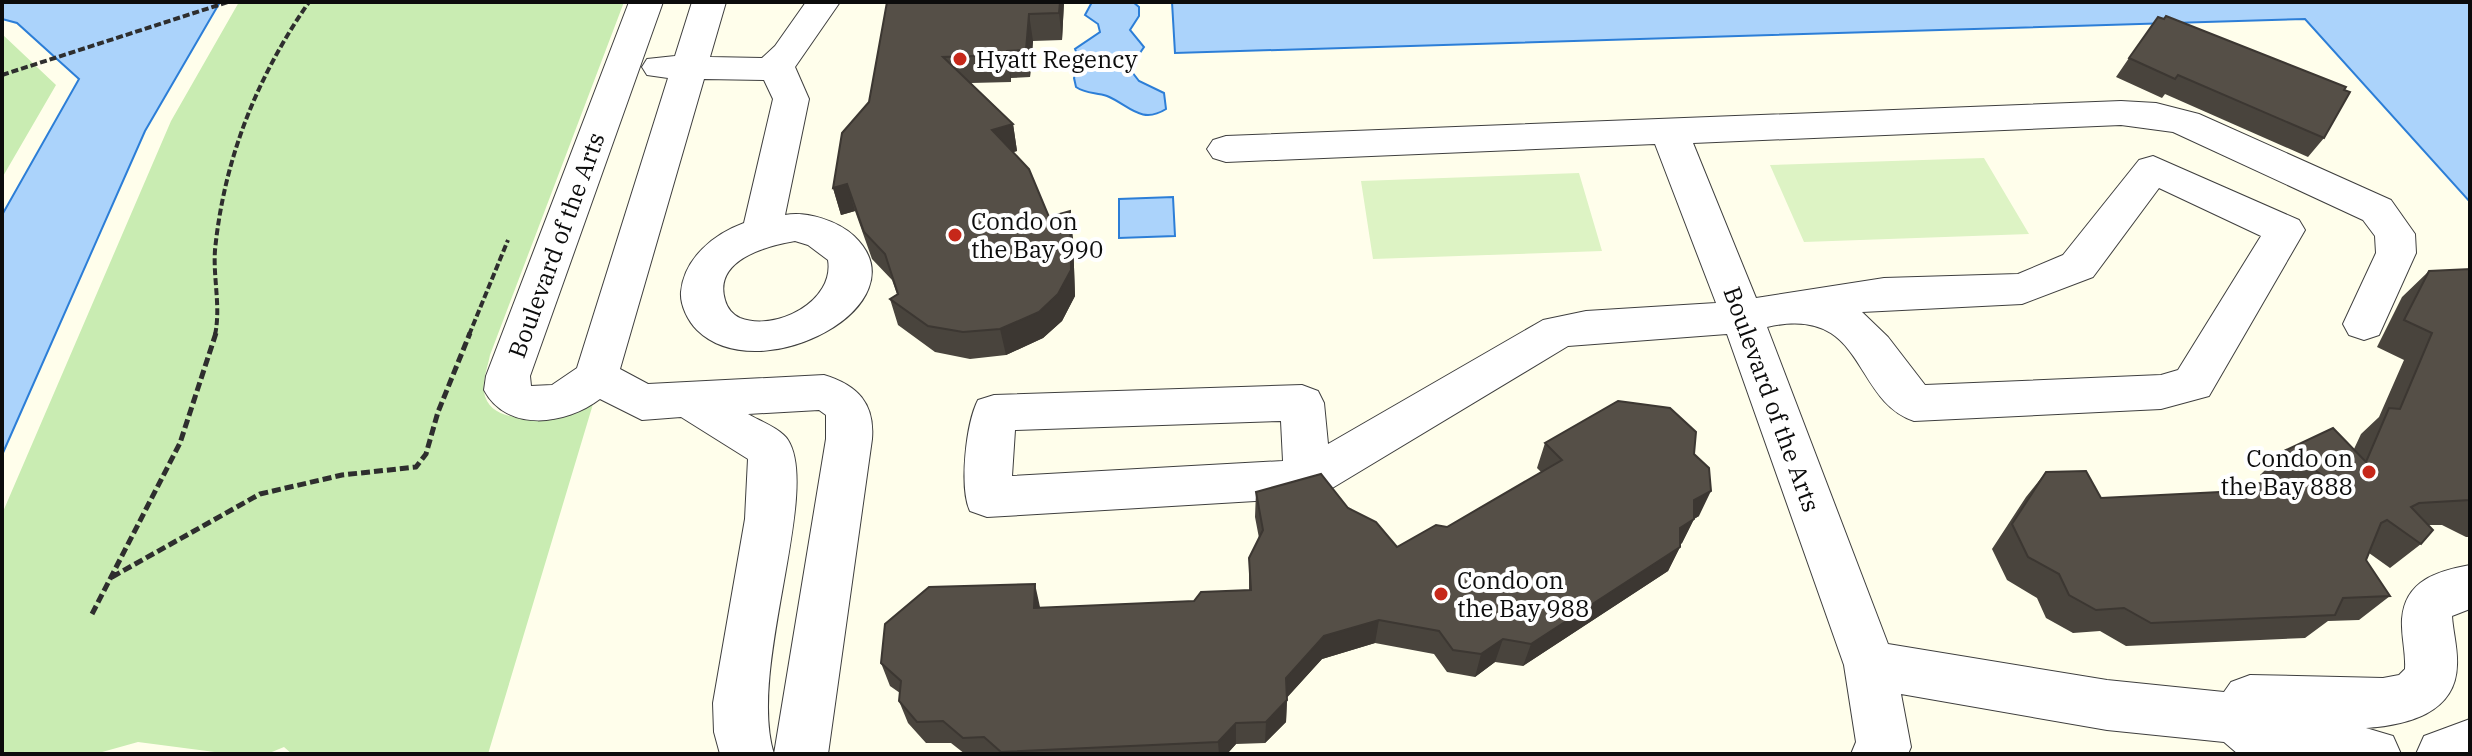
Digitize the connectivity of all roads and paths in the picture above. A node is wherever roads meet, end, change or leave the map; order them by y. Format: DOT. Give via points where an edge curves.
graph roads {
  1 [pos="228,2"];
  2 [pos="309,2"];
  3 [pos="646,2"];
  4 [pos="709,2"];
  5 [pos="823,2"];
  6 [pos="688,67"];
  7 [pos="621,68"];
  8 [pos="771,69"];
  9 [pos="2,75"];
  10 [pos="1670,133"];
  11 [pos="1226,149"];
  12 [pos="762,231"];
  13 [pos="510,236"];
  14 [pos="1763,313"];
  15 [pos="2364,324"];
  16 [pos="596,376"];
  17 [pos="692,402"];
  18 [pos="1307,479"];
  19 [pos="112,577"];
  20 [pos="2470,587"];
  21 [pos="92,614"];
  22 [pos="1870,665"];
  23 [pos="2236,718"];
  24 [pos="2470,744"];
  25 [pos="747,754"];
  26 [pos="801,754"];
  27 [pos="1878,754"];
  28 [pos="2374,754"];
  29 [pos="2443,754"];
  1 -- 9 [label="path"];
  2 -- 19 [label="path" via="257,87 233,154 215,255 217,329 193,415"];
  3 -- 7 [label="street, Boulevard of the Arts"];
  4 -- 6 [label="street"];
  5 -- 8 [label="street" via="788,54"];
  6 -- 7 [label="street"];
  6 -- 8 [label="street"];
  6 -- 16 [label="street"];
  7 -- 16 [label="street, Boulevard of the Arts" via="506,390 513,399 544,403 575,396"];
  8 -- 12 [label="street" via="784,76 791,99"];
  10 -- 11 [label="street"];
  10 -- 14 [label="street, Boulevard of the Arts"];
  10 -- 15 [label="street" via="2121,113 2186,123 2377,210 2391,225 2396,253"];
  13 -- 19 [label="path" via="426,454 416,467 342,475 260,494"];
  14 -- 14 [label="street" via="1820,309 1854,326 1914,403 2161,392 2193,384 2285,230 2153,169 2078,266 2022,289 1884,293"];
  14 -- 18 [label="street" via="1598,323 1558,331"];
  14 -- 22 [label="street, Boulevard of the Arts"];
  16 -- 17 [label="street" via="642,402"];
  17 -- 25 [label="street" via="770,450 772,494 743,669 740,743"];
  17 -- 26 [label="street" via="824,392 837,396 849,410 849,439"];
  18 -- 18 [label="street" via="987,497 994,413 1302,403"];
  19 -- 21 [label="path"];
  20 -- 23 [label="street" via="2432,600 2427,611 2431,676 2415,695 2380,702 2250,699"];
  22 -- 23 [label="street" via="2107,705"];
  22 -- 27 [label="street, Boulevard of the Arts" via="1884,747"];
  23 -- 28 [label="street" via="2266,744"];
  24 -- 29 [label="street"];
}
